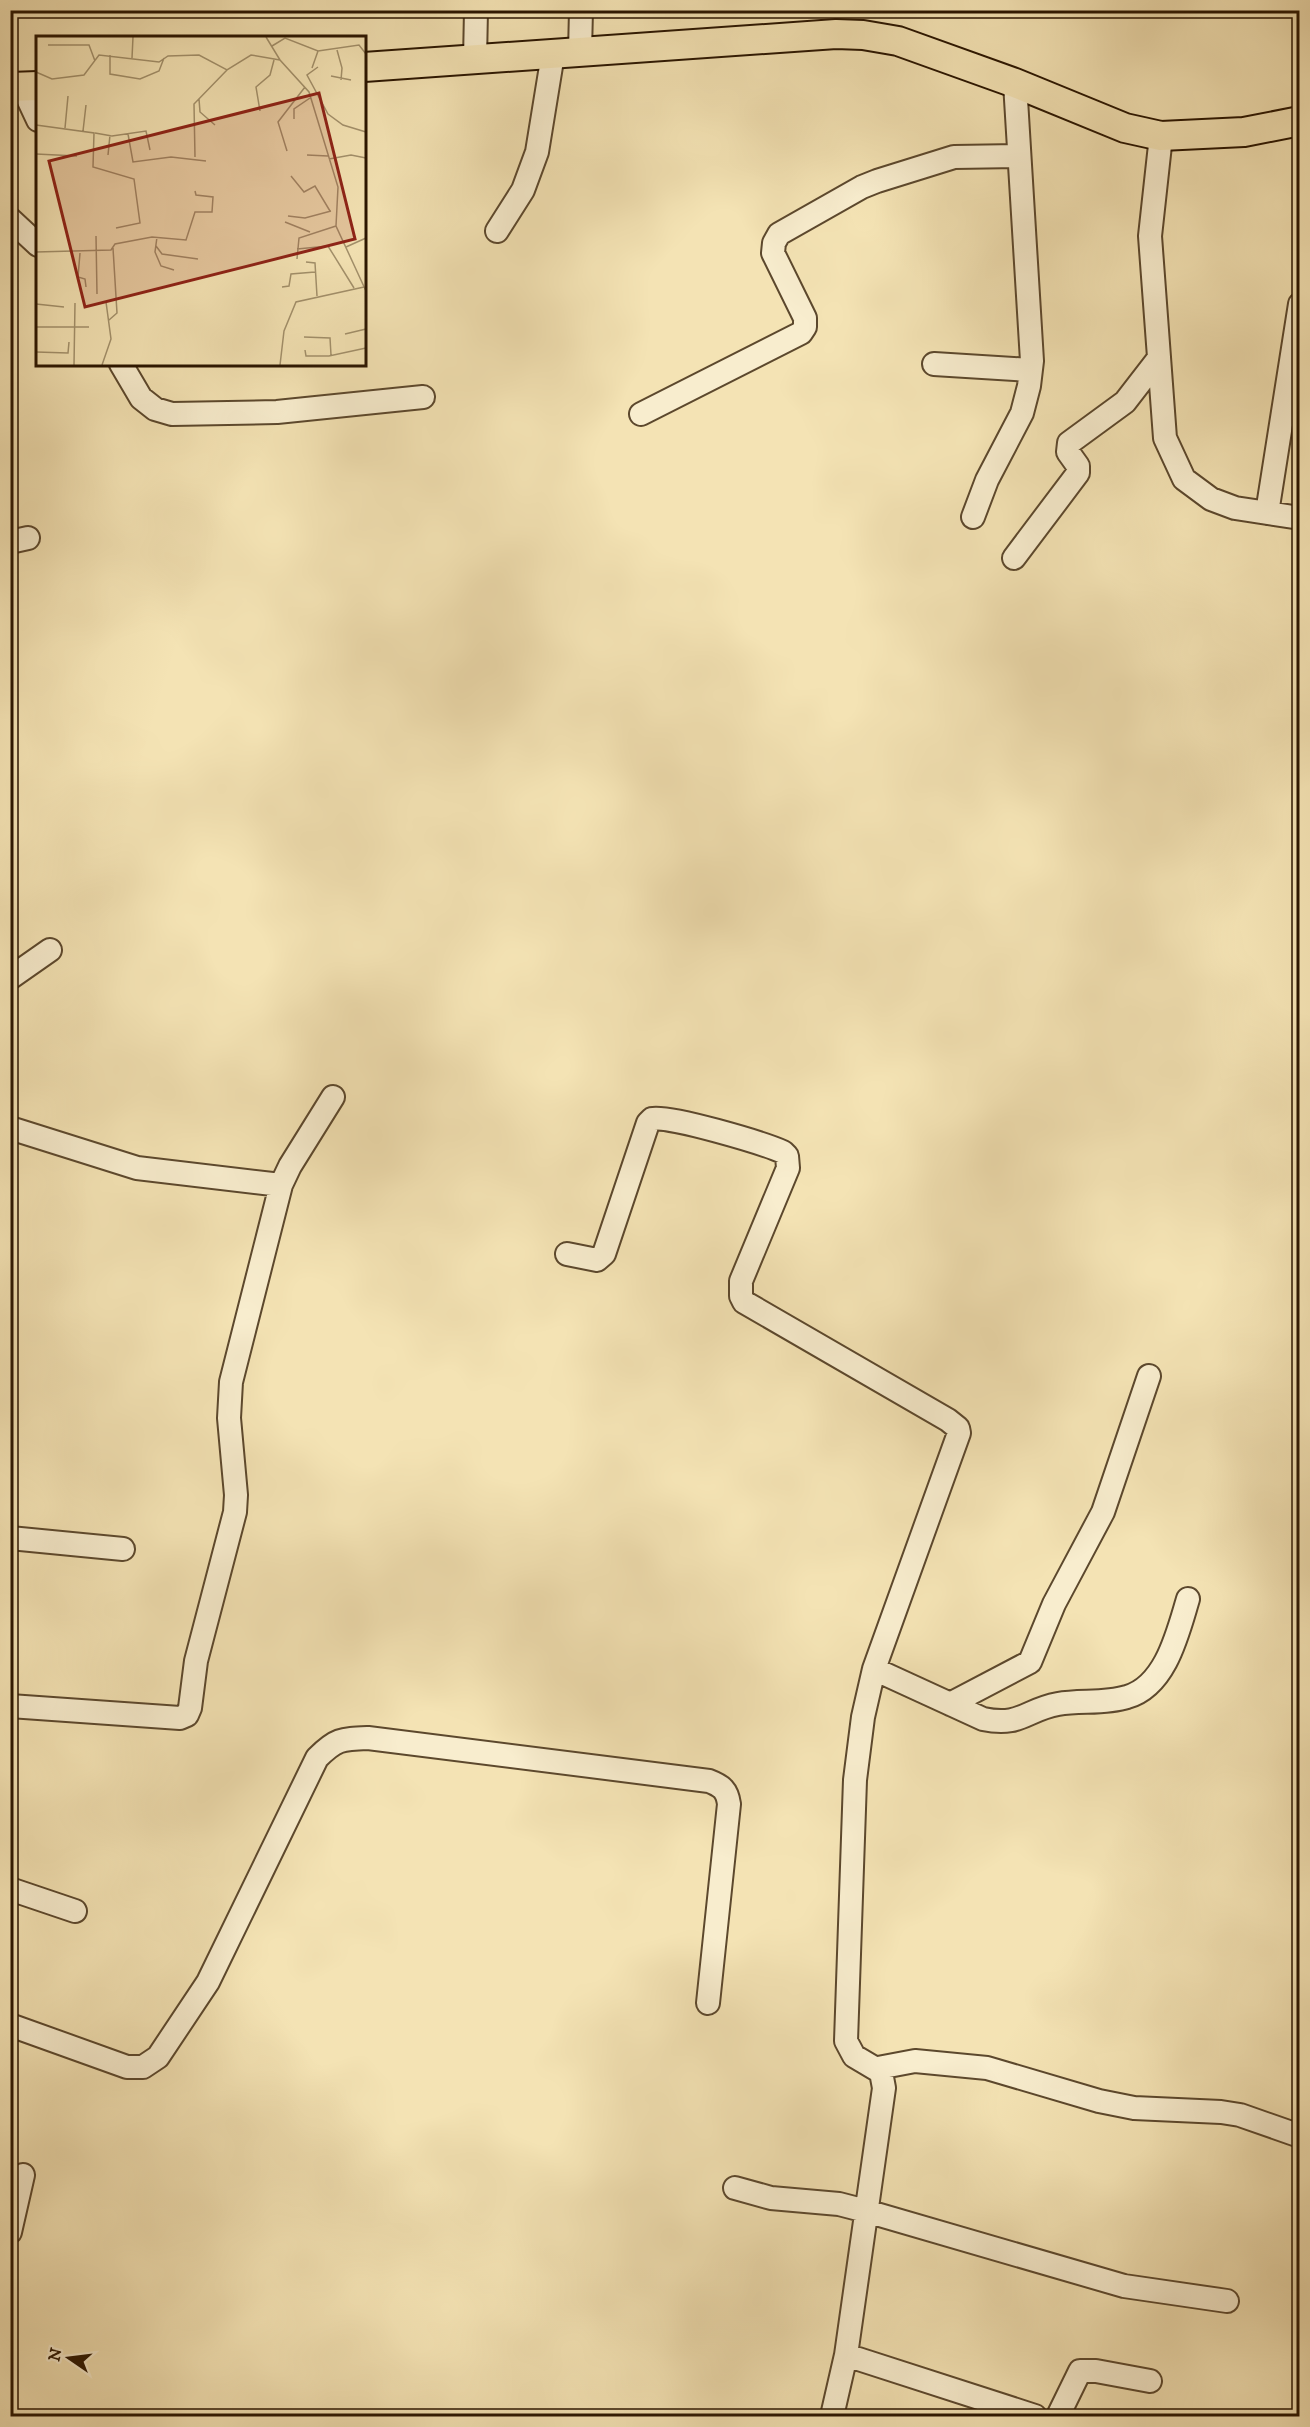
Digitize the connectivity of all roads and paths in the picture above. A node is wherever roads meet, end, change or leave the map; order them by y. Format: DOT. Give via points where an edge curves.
graph roads {
  1 [pos="476,10"];
  2 [pos="581,10"];
  3 [pos="566,53"];
  4 [pos="475,60"];
  5 [pos="366,67"];
  6 [pos="1015,83"];
  7 [pos="23,86"];
  8 [pos="36,115"];
  9 [pos="1299,121"];
  10 [pos="1161,136"];
  11 [pos="1019,156"];
  12 [pos="10,219"];
  13 [pos="497,231"];
  14 [pos="36,243"];
  15 [pos="1299,304"];
  16 [pos="1159,358"];
  17 [pos="934,364"];
  18 [pos="122,366"];
  19 [pos="1030,370"];
  20 [pos="423,397"];
  21 [pos="641,414"];
  22 [pos="1267,513"];
  23 [pos="973,517"];
  24 [pos="1299,518"];
  25 [pos="1014,558"];
  26 [pos="50,950"];
  27 [pos="10,978"];
  28 [pos="333,1097"];
  29 [pos="10,1128"];
  30 [pos="281,1185"];
  31 [pos="567,1254"];
  32 [pos="1149,1376"];
  33 [pos="10,1538"];
  34 [pos="123,1549"];
  35 [pos="1188,1599"];
  36 [pos="874,1670"];
  37 [pos="950,1704"];
  38 [pos="10,1706"];
  39 [pos="10,1889"];
  40 [pos="75,1911"];
  41 [pos="708,2003"];
  42 [pos="10,2025"];
  43 [pos="878,2068"];
  44 [pos="1299,2136"];
  45 [pos="23,2175"];
  46 [pos="735,2188"];
  47 [pos="866,2211"];
  48 [pos="10,2232"];
  49 [pos="1227,2301"];
  50 [pos="846,2355"];
  51 [pos="1150,2381"];
  52 [pos="832,2416"];
  53 [pos="1035,2416"];
  54 [pos="1058,2416"];
  1 -- 4 [label="street"];
  2 -- 3 [label="street"];
  3 -- 4 [label="main road"];
  3 -- 6 [label="main road" via="863,35 898,41"];
  3 -- 13 [label="street" via="523,190"];
  4 -- 5 [label="main road"];
  6 -- 10 [label="main road" via="1125,129"];
  6 -- 11 [label="street"];
  7 -- 8 [label="street"];
  9 -- 10 [label="main road" via="1244,132"];
  10 -- 16 [label="street" via="1150,236"];
  11 -- 19 [label="street"];
  11 -- 21 [label="street" via="954,157 877,181 779,234 773,253 806,327"];
  12 -- 14 [label="street"];
  15 -- 22 [label="street"];
  16 -- 22 [label="street" via="1165,438 1184,479 1210,499"];
  16 -- 25 [label="street" via="1125,402 1069,443 1068,452 1078,466 1078,473"];
  17 -- 19 [label="street"];
  18 -- 20 [label="street" via="141,398 155,410 172,414 277,412"];
  19 -- 23 [label="street" via="1022,413 987,480"];
  22 -- 24 [label="street"];
  26 -- 27 [label="street"];
  28 -- 30 [label="street"];
  29 -- 30 [label="street" via="137,1168"];
  30 -- 38 [label="street" via="231,1382 235,1512 196,1661 187,1715 180,1718"];
  31 -- 36 [label="street" via="597,1260 604,1254 652,1119 702,1127 777,1149 787,1156 788,1168 741,1281 744,1302 948,1420 959,1433"];
  32 -- 37 [label="street" via="1103,1512 1054,1604 1030,1662"];
  33 -- 34 [label="street"];
  35 -- 37 [label="street" via="1172,1650 1151,1682 1138,1693 1126,1698 1046,1707 1000,1723"];
  36 -- 37 [label="street"];
  36 -- 43 [label="street" via="855,1780 846,2041 854,2056"];
  39 -- 40 [label="street"];
  41 -- 42 [label="street" via="729,1804 720,1785 656,1773 349,1738 332,1742 317,1758 208,1982 158,2057 143,2067 127,2067"];
  43 -- 44 [label="street" via="915,2061 987,2067 1122,2106 1240,2115"];
  43 -- 47 [label="street" via="884,2088"];
  45 -- 48 [label="street"];
  46 -- 47 [label="street" via="771,2198 839,2204"];
  47 -- 49 [label="street" via="1124,2286"];
  47 -- 50 [label="street"];
  50 -- 52 [label="street"];
  50 -- 53 [label="street"];
  51 -- 54 [label="street" via="1096,2370 1080,2371"];
}
